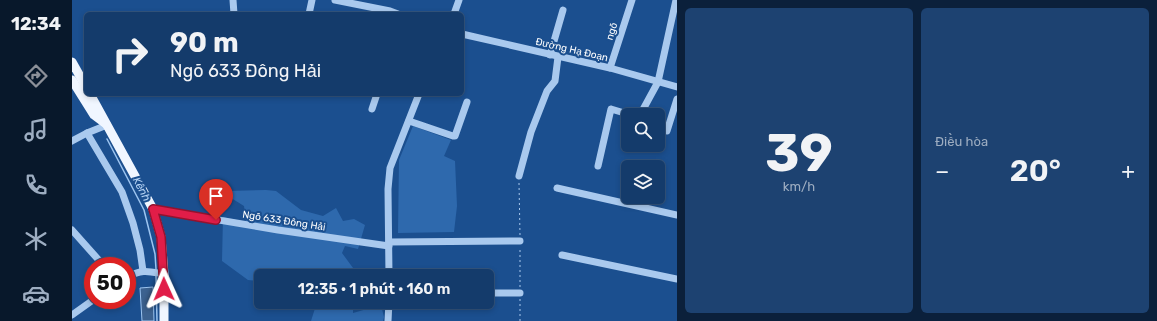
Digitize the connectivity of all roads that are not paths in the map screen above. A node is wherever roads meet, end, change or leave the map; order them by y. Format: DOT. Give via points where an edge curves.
graph roads {
  1 [pos="233,0"];
  2 [pos="312,0"];
  3 [pos="335,0"];
  4 [pos="459,0"];
  5 [pos="632,0"];
  6 [pos="676,0"];
  7 [pos="563,10"];
  8 [pos="234,12"];
  9 [pos="309,12"];
  10 [pos="386,12"];
  11 [pos="455,12"];
  12 [pos="464,34"];
  13 [pos="550,55"];
  14 [pos="558,56"];
  15 [pos="72,62"];
  16 [pos="610,68"];
  17 [pos="72,80"];
  18 [pos="658,82"];
  19 [pos="84,83"];
  20 [pos="677,87"];
  21 [pos="91,96"];
  22 [pos="376,96"];
  23 [pos="418,96"];
  24 [pos="677,99"];
  25 [pos="467,102"];
  26 [pos="644,108"];
  27 [pos="372,109"];
  28 [pos="621,112"];
  29 [pos="409,121"];
  30 [pos="107,124"];
  31 [pos="667,131"];
  32 [pos="87,133"];
  33 [pos="72,141"];
  34 [pos="598,166"];
  35 [pos="519,176"];
  36 [pos="557,188"];
  37 [pos="153,209"];
  38 [pos="677,215"];
  39 [pos="72,230"];
  40 [pos="520,241"];
  41 [pos="389,244"];
  42 [pos="562,256"];
  43 [pos="96,257"];
  44 [pos="389,269"];
  45 [pos="143,271"];
  46 [pos="136,272"];
  47 [pos="162,273"];
  48 [pos="677,279"];
  49 [pos="494,293"];
  50 [pos="520,294"];
  51 [pos="84,307"];
  52 [pos="389,309"];
  53 [pos="72,316"];
  54 [pos="164,321"];
  55 [pos="388,321"];
  1 -- 8 [label="street"];
  2 -- 9 [label="street"];
  3 -- 10 [label="street"];
  4 -- 11 [label="street"];
  5 -- 16 [label="street, ngõ"];
  6 -- 18 [label="street"];
  7 -- 13 [label="street"];
  12 -- 13 [label="street, Đường Hạ Đoạn"];
  13 -- 14 [label="street, Đường Hạ Đoạn"];
  14 -- 16 [label="street, Đường Hạ Đoạn"];
  14 -- 35 [label="street" via="555,81 548,91 531,132"];
  15 -- 19 [label="main road"];
  16 -- 18 [label="street, Đường Hạ Đoạn"];
  17 -- 30 [label="main road" via="94,115"];
  18 -- 20 [label="street, Đường Hạ Đoạn"];
  18 -- 26 [label="street"];
  21 -- 30 [label="main road"];
  22 -- 27 [label="street"];
  23 -- 29 [label="street"];
  24 -- 31 [label="street"];
  25 -- 29 [label="street" via="454,136"];
  28 -- 34 [label="street" via="611,109"];
  29 -- 41 [label="street" via="390,168"];
  30 -- 32 [label="street"];
  30 -- 37 [label="main road"];
  32 -- 33 [label="street"];
  32 -- 45 [label="street" via="122,192 133,223"];
  36 -- 38 [label="street"];
  37 -- 41 [label="street, Ngõ 633 Đông Hải" via="278,230"];
  37 -- 47 [label="main road" via="161,237"];
  39 -- 43 [label="street"];
  40 -- 41 [label="street, Ngõ 633 Đông Hải"];
  41 -- 44 [label="street"];
  42 -- 48 [label="street"];
  45 -- 46 [label="street"];
  45 -- 47 [label="street"];
  47 -- 54 [label="main road"];
  49 -- 50 [label="street"];
  51 -- 53 [label="street"];
  52 -- 55 [label="street"];
}
